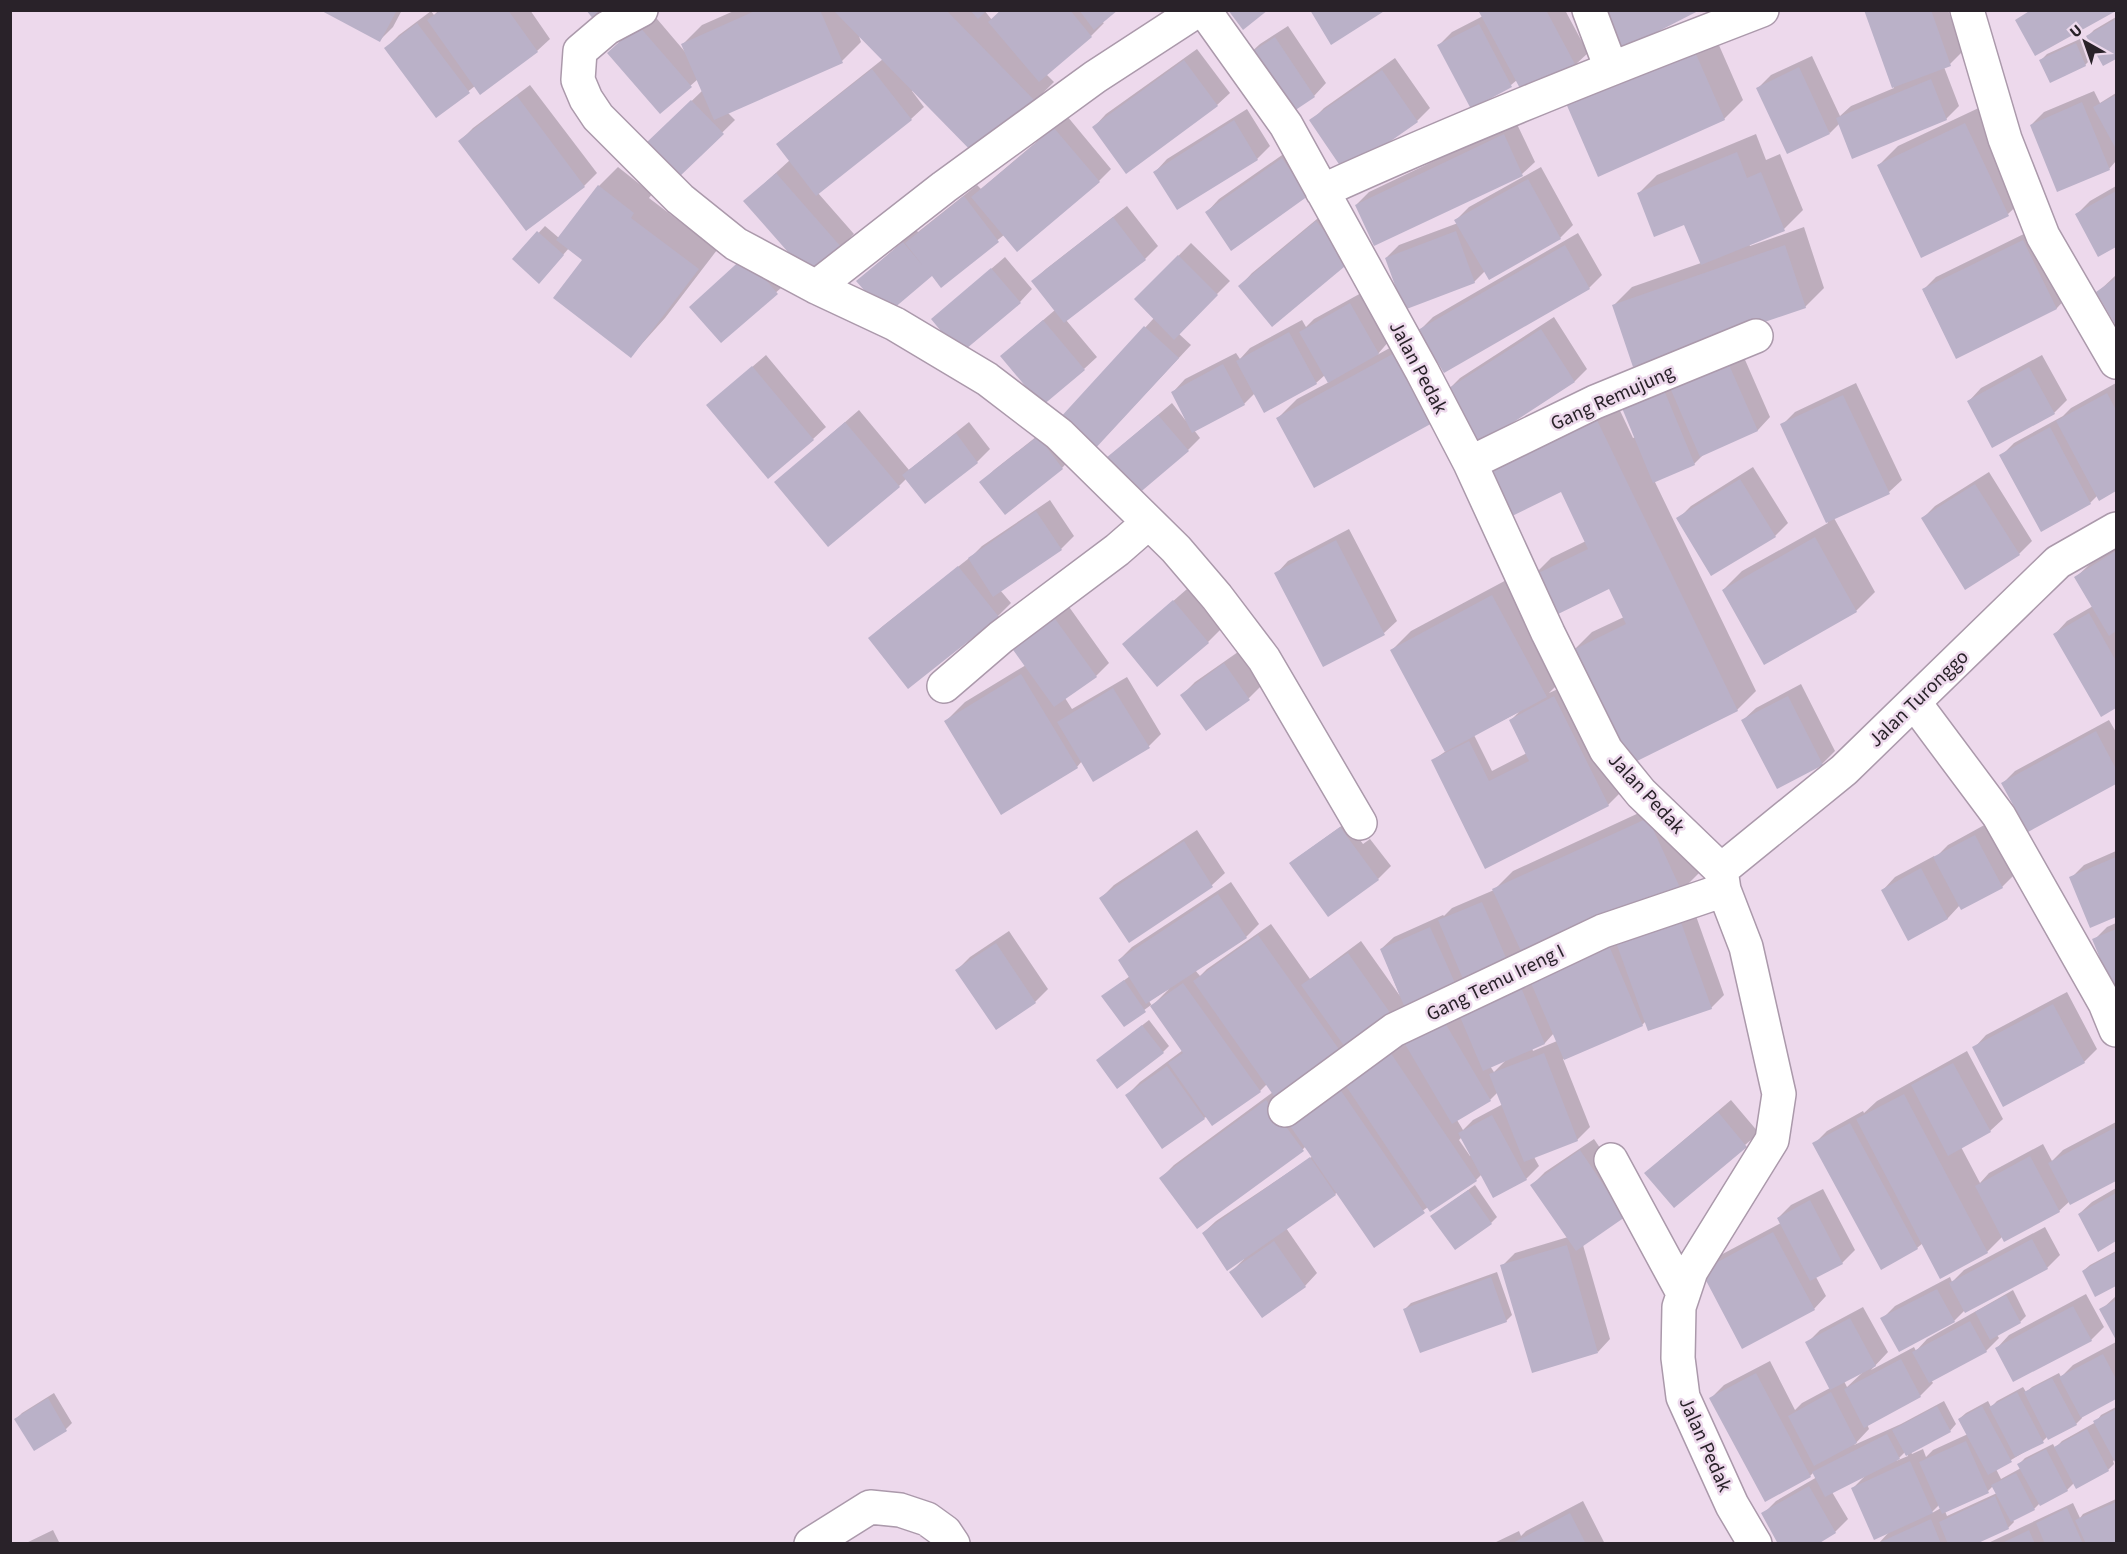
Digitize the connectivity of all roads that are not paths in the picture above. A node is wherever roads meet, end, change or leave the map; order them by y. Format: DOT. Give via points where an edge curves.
graph roads {
  1 [pos="641,10"];
  2 [pos="1198,10"];
  3 [pos="1204,10"];
  4 [pos="1589,10"];
  5 [pos="1762,10"];
  6 [pos="1967,10"];
  7 [pos="1611,68"];
  8 [pos="1323,191"];
  9 [pos="816,287"];
  10 [pos="1756,336"];
  11 [pos="2116,362"];
  12 [pos="1470,463"];
  13 [pos="1148,523"];
  14 [pos="2116,530"];
  15 [pos="944,686"];
  16 [pos="1914,702"];
  17 [pos="1360,823"];
  18 [pos="1723,880"];
  19 [pos="2116,1030"];
  20 [pos="1286,1110"];
  21 [pos="1611,1160"];
  22 [pos="1683,1293"];
  23 [pos="811,1544"];
  24 [pos="953,1544"];
  25 [pos="1755,1544"];
  1 -- 9 [label="street" via="607,28 580,51 578,80 586,99 598,117 681,199 736,243"];
  2 -- 9 [label="street" via="1095,76"];
  3 -- 8 [label="street, Jalan Pedak" via="1286,125"];
  4 -- 7 [label="street"];
  5 -- 7 [label="street"];
  6 -- 11 [label="street" via="2005,139 2043,236"];
  7 -- 8 [label="street" via="1434,140"];
  8 -- 12 [label="street, Jalan Pedak"];
  9 -- 13 [label="street" via="895,324 987,379 1059,434"];
  10 -- 12 [label="street, Gang Remujung" via="1595,402"];
  12 -- 18 [label="street, Jalan Pedak" via="1605,750"];
  13 -- 15 [label="street"];
  13 -- 17 [label="street" via="1217,597 1264,659"];
  14 -- 16 [label="street, Jalan Turonggo" via="2058,562"];
  16 -- 18 [label="street, Jalan Turonggo"];
  16 -- 19 [label="street" via="1999,816 2105,1003"];
  18 -- 20 [label="street, Gang Temu Ireng I" via="1603,931 1394,1030"];
  18 -- 22 [label="street, Jalan Pedak" via="1746,947 1779,1094 1772,1140 1691,1271"];
  21 -- 22 [label="street"];
  22 -- 25 [label="street, Jalan Pedak" via="1678,1358 1683,1397 1732,1505"];
  23 -- 24 [label="street" via="870,1507 900,1510 927,1519 945,1532"];
}
